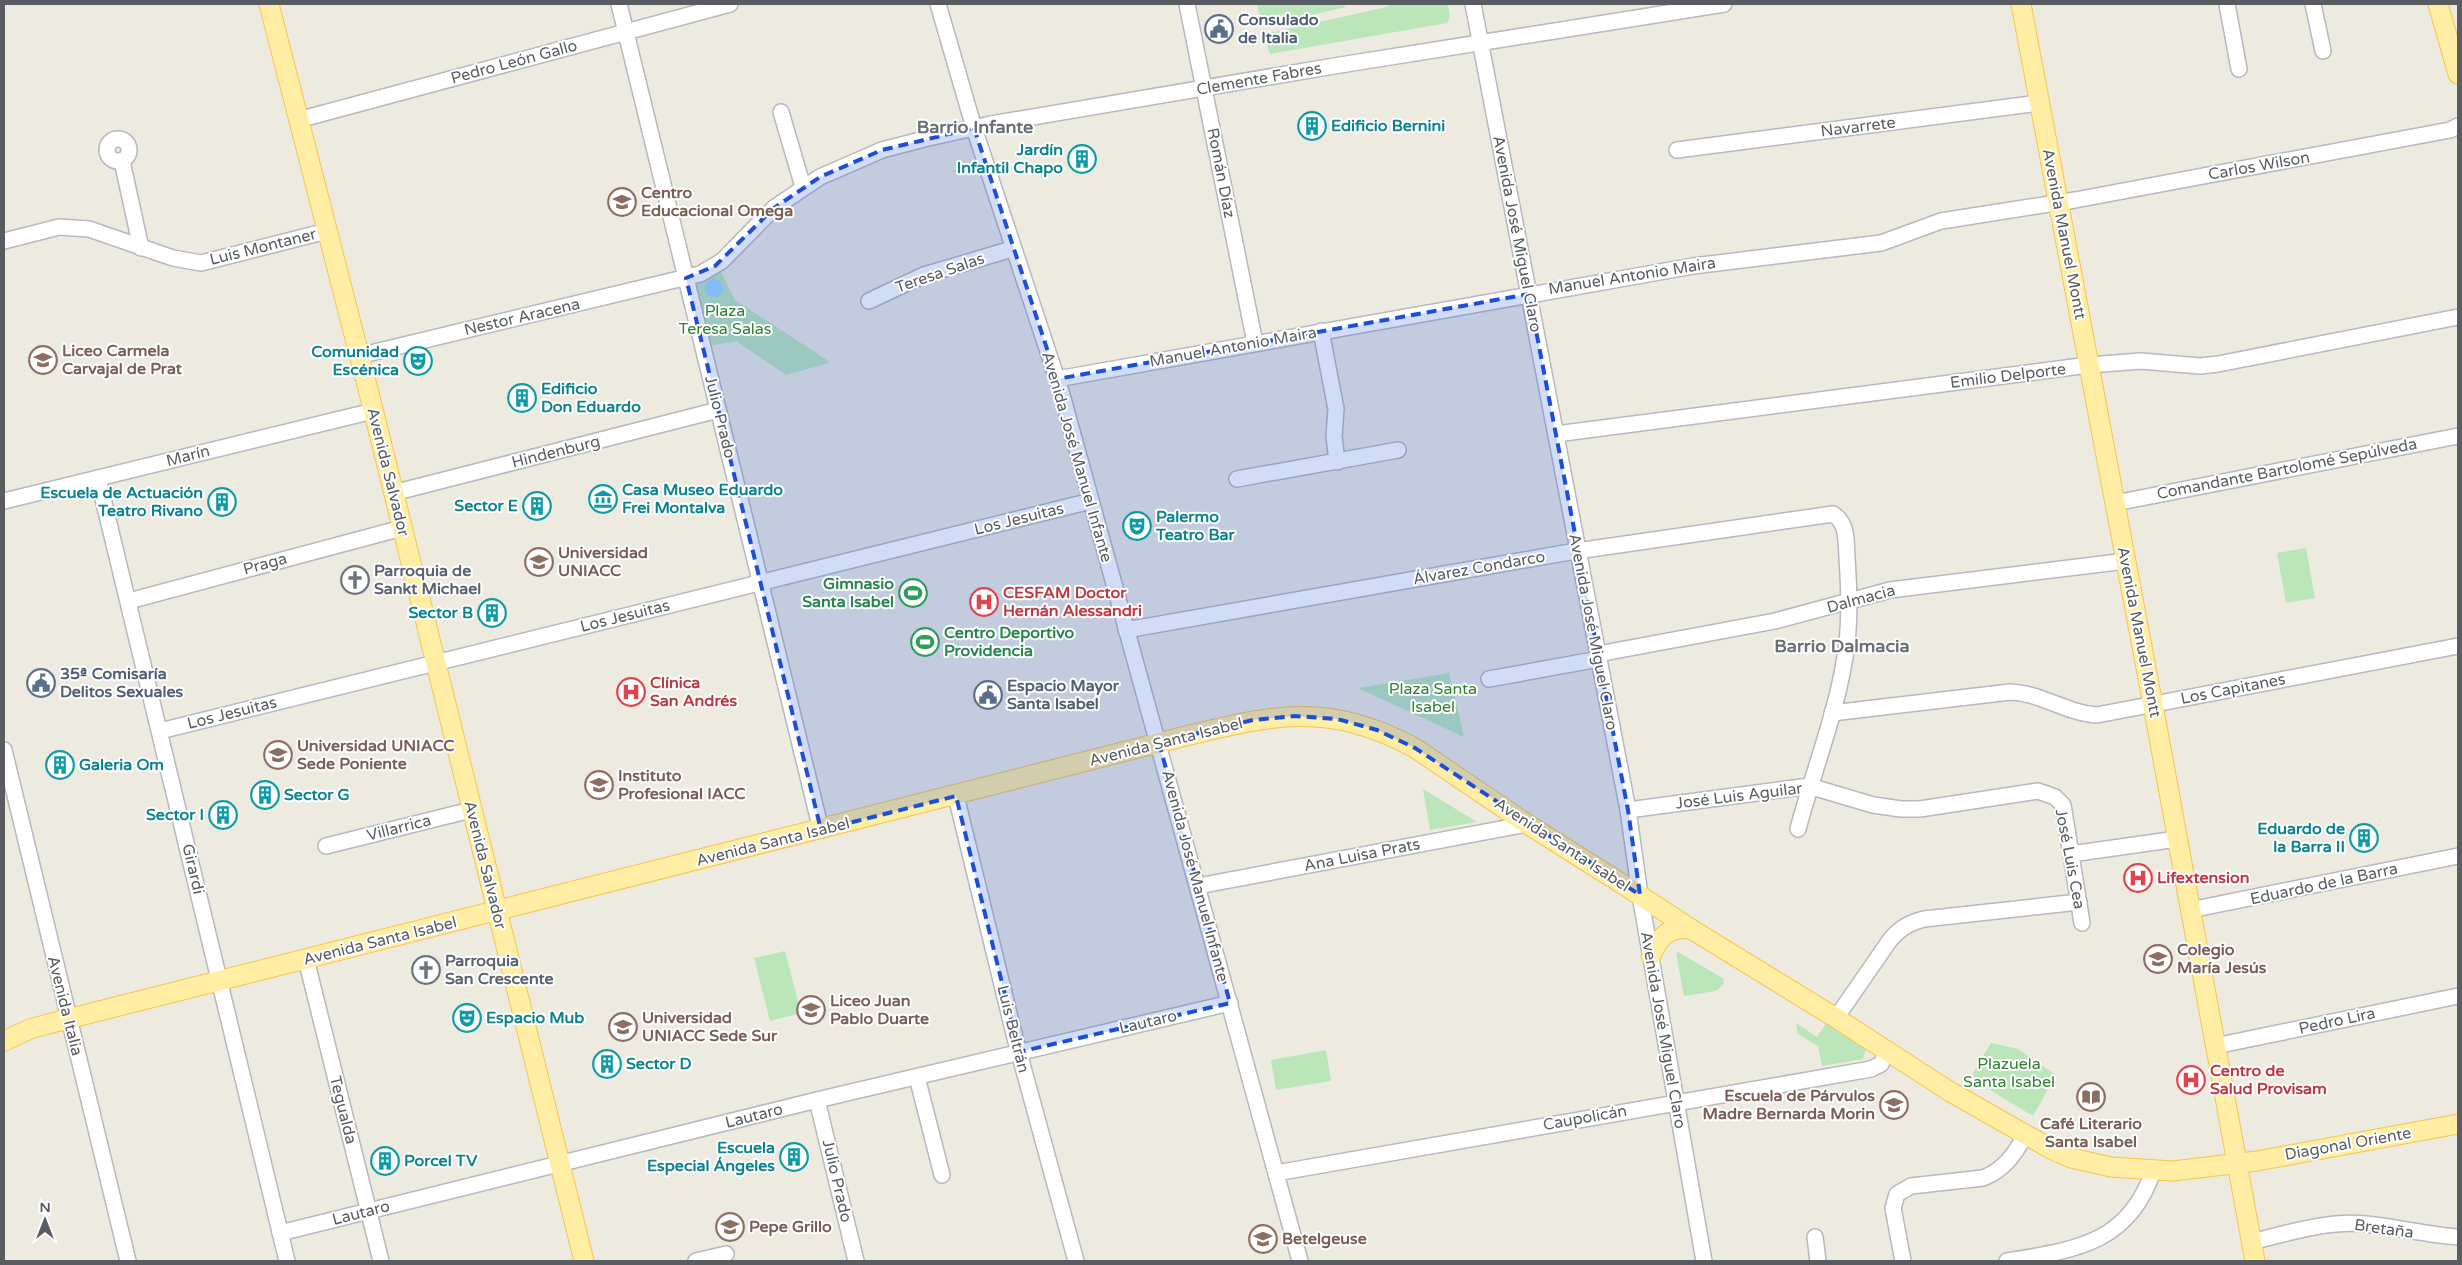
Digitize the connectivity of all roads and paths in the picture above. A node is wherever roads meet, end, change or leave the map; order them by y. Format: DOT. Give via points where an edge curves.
graph roads {
  1 [pos="269,4"];
  2 [pos="619,4"];
  3 [pos="730,4"];
  4 [pos="938,4"];
  5 [pos="1187,4"];
  6 [pos="1473,4"];
  7 [pos="1724,4"];
  8 [pos="2021,4"];
  9 [pos="2227,4"];
  10 [pos="2313,4"];
  11 [pos="2438,4"];
  12 [pos="626,32"];
  13 [pos="1480,42"];
  14 [pos="2323,51"];
  15 [pos="2457,69"];
  16 [pos="2239,70"];
  17 [pos="1204,89"];
  18 [pos="2039,103"];
  19 [pos="781,112"];
  20 [pos="298,120"];
  21 [pos="2458,126"];
  22 [pos="974,128"];
  23 [pos="1677,150"];
  24 [pos="122,161"];
  25 [pos="803,187"];
  26 [pos="2058,203"];
  27 [pos="327,231"];
  28 [pos="4,240"];
  29 [pos="141,248"];
  30 [pos="1012,248"];
  31 [pos="686,278"];
  32 [pos="1529,294"];
  33 [pos="869,301"];
  34 [pos="2458,317"];
  35 [pos="1321,331"];
  36 [pos="1255,343"];
  37 [pos="358,356"];
  38 [pos="2089,365"];
  39 [pos="1057,379"];
  40 [pos="718,410"];
  41 [pos="373,411"];
  42 [pos="1556,434"];
  43 [pos="2458,436"];
  44 [pos="1398,450"];
  45 [pos="1337,462"];
  46 [pos="98,478"];
  47 [pos="1237,479"];
  48 [pos="393,493"];
  49 [pos="4,501"];
  50 [pos="1091,501"];
  51 [pos="2115,503"];
  52 [pos="402,528"];
  53 [pos="1578,551"];
  54 [pos="2126,561"];
  55 [pos="761,583"];
  56 [pos="128,601"];
  57 [pos="1849,601"];
  58 [pos="1126,630"];
  59 [pos="2458,646"];
  60 [pos="1598,656"];
  61 [pos="435,663"];
  62 [pos="1489,679"];
  63 [pos="2153,705"];
  64 [pos="1832,713"];
  65 [pos="160,731"];
  66 [pos="1159,743"];
  67 [pos="4,750"];
  68 [pos="1809,786"];
  69 [pos="956,796"];
  70 [pos="2055,797"];
  71 [pos="471,810"];
  72 [pos="1628,810"];
  73 [pos="1527,824"];
  74 [pos="821,830"];
  75 [pos="1798,830"];
  76 [pos="2177,839"];
  77 [pos="326,846"];
  78 [pos="2071,854"];
  79 [pos="2458,856"];
  80 [pos="1198,886"];
  81 [pos="1640,895"];
  82 [pos="2079,902"];
  83 [pos="2190,910"];
  84 [pos="496,912"];
  85 [pos="2082,922"];
  86 [pos="1691,930"];
  87 [pos="1651,956"];
  88 [pos="306,959"];
  89 [pos="219,981"];
  90 [pos="2458,996"];
  91 [pos="1230,1003"];
  92 [pos="1836,1018"];
  93 [pos="69,1019"];
  94 [pos="30,1029"];
  95 [pos="4,1030"];
  96 [pos="4,1041"];
  97 [pos="2215,1046"];
  98 [pos="1019,1052"];
  99 [pos="1887,1052"];
  100 [pos="917,1077"];
  101 [pos="818,1100"];
  102 [pos="1676,1101"];
  103 [pos="2458,1124"];
  104 [pos="2026,1134"];
  105 [pos="560,1163"];
  106 [pos="2237,1164"];
  107 [pos="2153,1171"];
  108 [pos="1276,1173"];
  109 [pos="942,1175"];
  110 [pos="369,1211"];
  111 [pos="280,1233"];
  112 [pos="1815,1237"];
  113 [pos="2458,1237"];
  114 [pos="2252,1242"];
  115 [pos="726,1254"];
  116 [pos="128,1261"];
  117 [pos="287,1261"];
  118 [pos="381,1261"];
  119 [pos="584,1261"];
  120 [pos="696,1261"];
  121 [pos="856,1261"];
  122 [pos="1076,1261"];
  123 [pos="1300,1261"];
  124 [pos="1704,1261"];
  125 [pos="1818,1261"];
  126 [pos="1903,1261"];
  127 [pos="2007,1261"];
  128 [pos="2255,1261"];
  1 -- 20 [label="main road, Avenida Salvador"];
  2 -- 12 [label="street, Julio Prado"];
  3 -- 12 [label="street, Pedro León Gallo"];
  4 -- 22 [label="street, Avenida José Manuel Infante"];
  5 -- 17 [label="street, Román Díaz"];
  6 -- 13 [label="street, Avenida José Miguel Claro"];
  7 -- 13 [label="street, Clemente Fabres"];
  8 -- 18 [label="main road, Avenida Manuel Montt"];
  9 -- 16 [label="street"];
  10 -- 14 [label="street"];
  11 -- 15 [label="main road"];
  12 -- 20 [label="street, Pedro León Gallo"];
  12 -- 31 [label="street, Julio Prado"];
  13 -- 17 [label="street, Clemente Fabres"];
  13 -- 32 [label="street, Avenida José Miguel Claro"];
  17 -- 22 [label="street, Clemente Fabres"];
  17 -- 36 [label="street, Román Díaz"];
  18 -- 23 [label="street, Navarrete"];
  18 -- 26 [label="main road, Avenida Manuel Montt"];
  19 -- 25 [label="street"];
  20 -- 27 [label="main road, Avenida Salvador"];
  21 -- 26 [label="street, Carlos Wilson"];
  22 -- 25 [label="street, Clemente Fabres" via="882,150"];
  22 -- 30 [label="street, Avenida José Manuel Infante"];
  24 -- 29 [label="street"];
  25 -- 31 [label="street, Clemente Fabres" via="774,208 715,266"];
  26 -- 32 [label="street, Manuel Antonio Maira" via="1941,220 1881,243 1720,261"];
  26 -- 38 [label="main road, Avenida Manuel Montt"];
  27 -- 29 [label="street, Luis Montaner" via="201,263"];
  27 -- 37 [label="main road, Avenida Salvador"];
  28 -- 29 [label="street, Luis Montaner" via="46,229 73,227 104,233"];
  30 -- 33 [label="street, Teresa Salas" via="924,275"];
  30 -- 39 [label="street, Avenida José Manuel Infante"];
  31 -- 37 [label="street, Nestor Aracena"];
  31 -- 40 [label="street, Julio Prado"];
  32 -- 35 [label="street, Manuel Antonio Maira"];
  32 -- 42 [label="street, Avenida José Miguel Claro"];
  34 -- 38 [label="street, Emilio Delporte" via="2218,364 2193,366 2141,361"];
  35 -- 36 [label="street, Manuel Antonio Maira"];
  35 -- 45 [label="street" via="1336,409 1334,436"];
  36 -- 39 [label="street, Manuel Antonio Maira"];
  37 -- 41 [label="main road, Avenida Salvador"];
  38 -- 42 [label="street, Emilio Delporte"];
  38 -- 51 [label="main road, Avenida Manuel Montt"];
  39 -- 50 [label="street, Avenida José Manuel Infante"];
  40 -- 48 [label="street, Hindenburg"];
  40 -- 55 [label="street, Julio Prado"];
  41 -- 46 [label="street, Marín"];
  41 -- 48 [label="main road, Avenida Salvador"];
  42 -- 53 [label="street, Avenida José Miguel Claro"];
  43 -- 51 [label="street, Comandante Bartolomé Sepúlveda"];
  44 -- 45 [label="street"];
  45 -- 47 [label="street"];
  46 -- 49 [label="street, Marín"];
  46 -- 56 [label="street, Girardi"];
  48 -- 52 [label="main road, Avenida Salvador"];
  50 -- 55 [label="street, Los Jesuitas"];
  50 -- 58 [label="street, Avenida José Manuel Infante"];
  51 -- 54 [label="main road, Avenida Manuel Montt"];
  52 -- 56 [label="street, Praga"];
  52 -- 61 [label="main road, Avenida Salvador"];
  53 -- 57 [label="street, Álvarez Condarco" via="1833,514 1840,518 1845,530"];
  53 -- 58 [label="street, Álvarez Condarco"];
  53 -- 60 [label="street, Avenida José Miguel Claro"];
  54 -- 57 [label="street, Dalmacia" via="1919,586"];
  54 -- 63 [label="main road, Avenida Manuel Montt"];
  55 -- 61 [label="street, Los Jesuitas"];
  55 -- 74 [label="street, Julio Prado"];
  56 -- 65 [label="street, Girardi"];
  57 -- 60 [label="street, Dalmacia" via="1775,621"];
  57 -- 64 [label="street" via="1847,643"];
  58 -- 66 [label="street, Avenida José Manuel Infante"];
  59 -- 63 [label="street, Los Capitanes"];
  60 -- 62 [label="street, Dalmacia"];
  60 -- 72 [label="street, Avenida José Miguel Claro"];
  61 -- 65 [label="street, Los Jesuitas"];
  61 -- 71 [label="main road, Avenida Salvador"];
  63 -- 64 [label="street, Los Capitanes" via="2107,714 2087,714 2032,694 2010,692"];
  63 -- 76 [label="main road, Avenida Manuel Montt"];
  64 -- 68 [label="street"];
  65 -- 89 [label="street, Girardi"];
  66 -- 69 [label="main road, Avenida Santa Isabel"];
  66 -- 73 [label="main road, Avenida Santa Isabel" via="1274,717 1316,716 1358,723 1416,748"];
  66 -- 80 [label="street, Avenida José Manuel Infante"];
  67 -- 93 [label="street, Avenida Italia"];
  68 -- 70 [label="street, José Luis Aguilar" via="1900,810 1920,810 2038,791"];
  68 -- 72 [label="street, José Luis Aguilar"];
  68 -- 75 [label="street"];
  69 -- 74 [label="main road, Avenida Santa Isabel"];
  69 -- 98 [label="street, Luis Beltrán"];
  70 -- 78 [label="street, José Luis Cea" via="2063,805"];
  71 -- 77 [label="street, Villarrica"];
  71 -- 84 [label="main road, Avenida Salvador"];
  72 -- 81 [label="street, Avenida José Miguel Claro"];
  73 -- 80 [label="street, Ana Luisa Prats"];
  73 -- 81 [label="main road, Avenida Santa Isabel"];
  74 -- 84 [label="main road, Avenida Santa Isabel"];
  76 -- 78 [label="street"];
  76 -- 83 [label="main road, Avenida Manuel Montt"];
  78 -- 82 [label="street, José Luis Cea"];
  79 -- 83 [label="street, Eduardo de la Barra"];
  80 -- 91 [label="street, Avenida José Manuel Infante"];
  81 -- 86 [label="main road, Avenida Santa Isabel"];
  81 -- 87 [label="street, Avenida José Miguel Claro"];
  82 -- 85 [label="street, José Luis Cea"];
  82 -- 92 [label="street" via="1911,922 1890,940"];
  83 -- 97 [label="main road, Avenida Manuel Montt"];
  84 -- 88 [label="main road, Avenida Santa Isabel"];
  84 -- 105 [label="main road, Avenida Salvador"];
  86 -- 87 [label="main road" via="1677,929 1665,934"];
  86 -- 92 [label="main road, Avenida Santa Isabel"];
  87 -- 102 [label="street, Avenida José Miguel Claro"];
  88 -- 89 [label="main road, Avenida Santa Isabel"];
  88 -- 110 [label="street, Tegualda"];
  89 -- 93 [label="main road, Avenida Santa Isabel"];
  89 -- 111 [label="street, Girardi"];
  90 -- 97 [label="street, Pedro Lira"];
  91 -- 98 [label="street, Lautaro"];
  91 -- 108 [label="street, Avenida José Manuel Infante"];
  92 -- 99 [label="main road, Avenida Santa Isabel"];
  93 -- 94 [label="main road, Avenida Santa Isabel"];
  93 -- 116 [label="street, Avenida Italia"];
  94 -- 95 [label="street"];
  94 -- 96 [label="main road, Avenida Santa Isabel"];
  97 -- 106 [label="main road, Avenida Manuel Montt"];
  98 -- 100 [label="street, Lautaro"];
  98 -- 122 [label="street, Luis Beltrán"];
  99 -- 102 [label="street, Caupolicán" via="1881,1064 1871,1068"];
  99 -- 104 [label="main road, Avenida Santa Isabel"];
  100 -- 101 [label="street, Lautaro"];
  100 -- 109 [label="street"];
  101 -- 105 [label="street, Lautaro"];
  101 -- 121 [label="street, Julio Prado"];
  102 -- 108 [label="street, Caupolicán"];
  102 -- 124 [label="street, Avenida José Miguel Claro"];
  103 -- 106 [label="main road, Diagonal Oriente"];
  104 -- 107 [label="main road, Avenida Santa Isabel" via="2071,1158 2111,1167"];
  104 -- 126 [label="street" via="2002,1168 1992,1174 1983,1178 1911,1186 1897,1194 1893,1208"];
  105 -- 110 [label="street, Lautaro"];
  105 -- 119 [label="main road, Avenida Salvador"];
  106 -- 107 [label="main road, Avenida Santa Isabel"];
  106 -- 114 [label="main road, Avenida Manuel Montt"];
  107 -- 127 [label="street" via="2145,1194 2125,1220 2110,1232 2063,1252"];
  108 -- 123 [label="street, Avenida José Manuel Infante"];
  110 -- 111 [label="street, Lautaro"];
  110 -- 118 [label="street, Tegualda"];
  111 -- 117 [label="street, Girardi"];
  112 -- 125 [label="street"];
  113 -- 114 [label="street, Bretaña" via="2430,1236 2366,1224 2333,1224"];
  114 -- 128 [label="main road, Avenida Manuel Montt"];
  115 -- 120 [label="street"];
}
